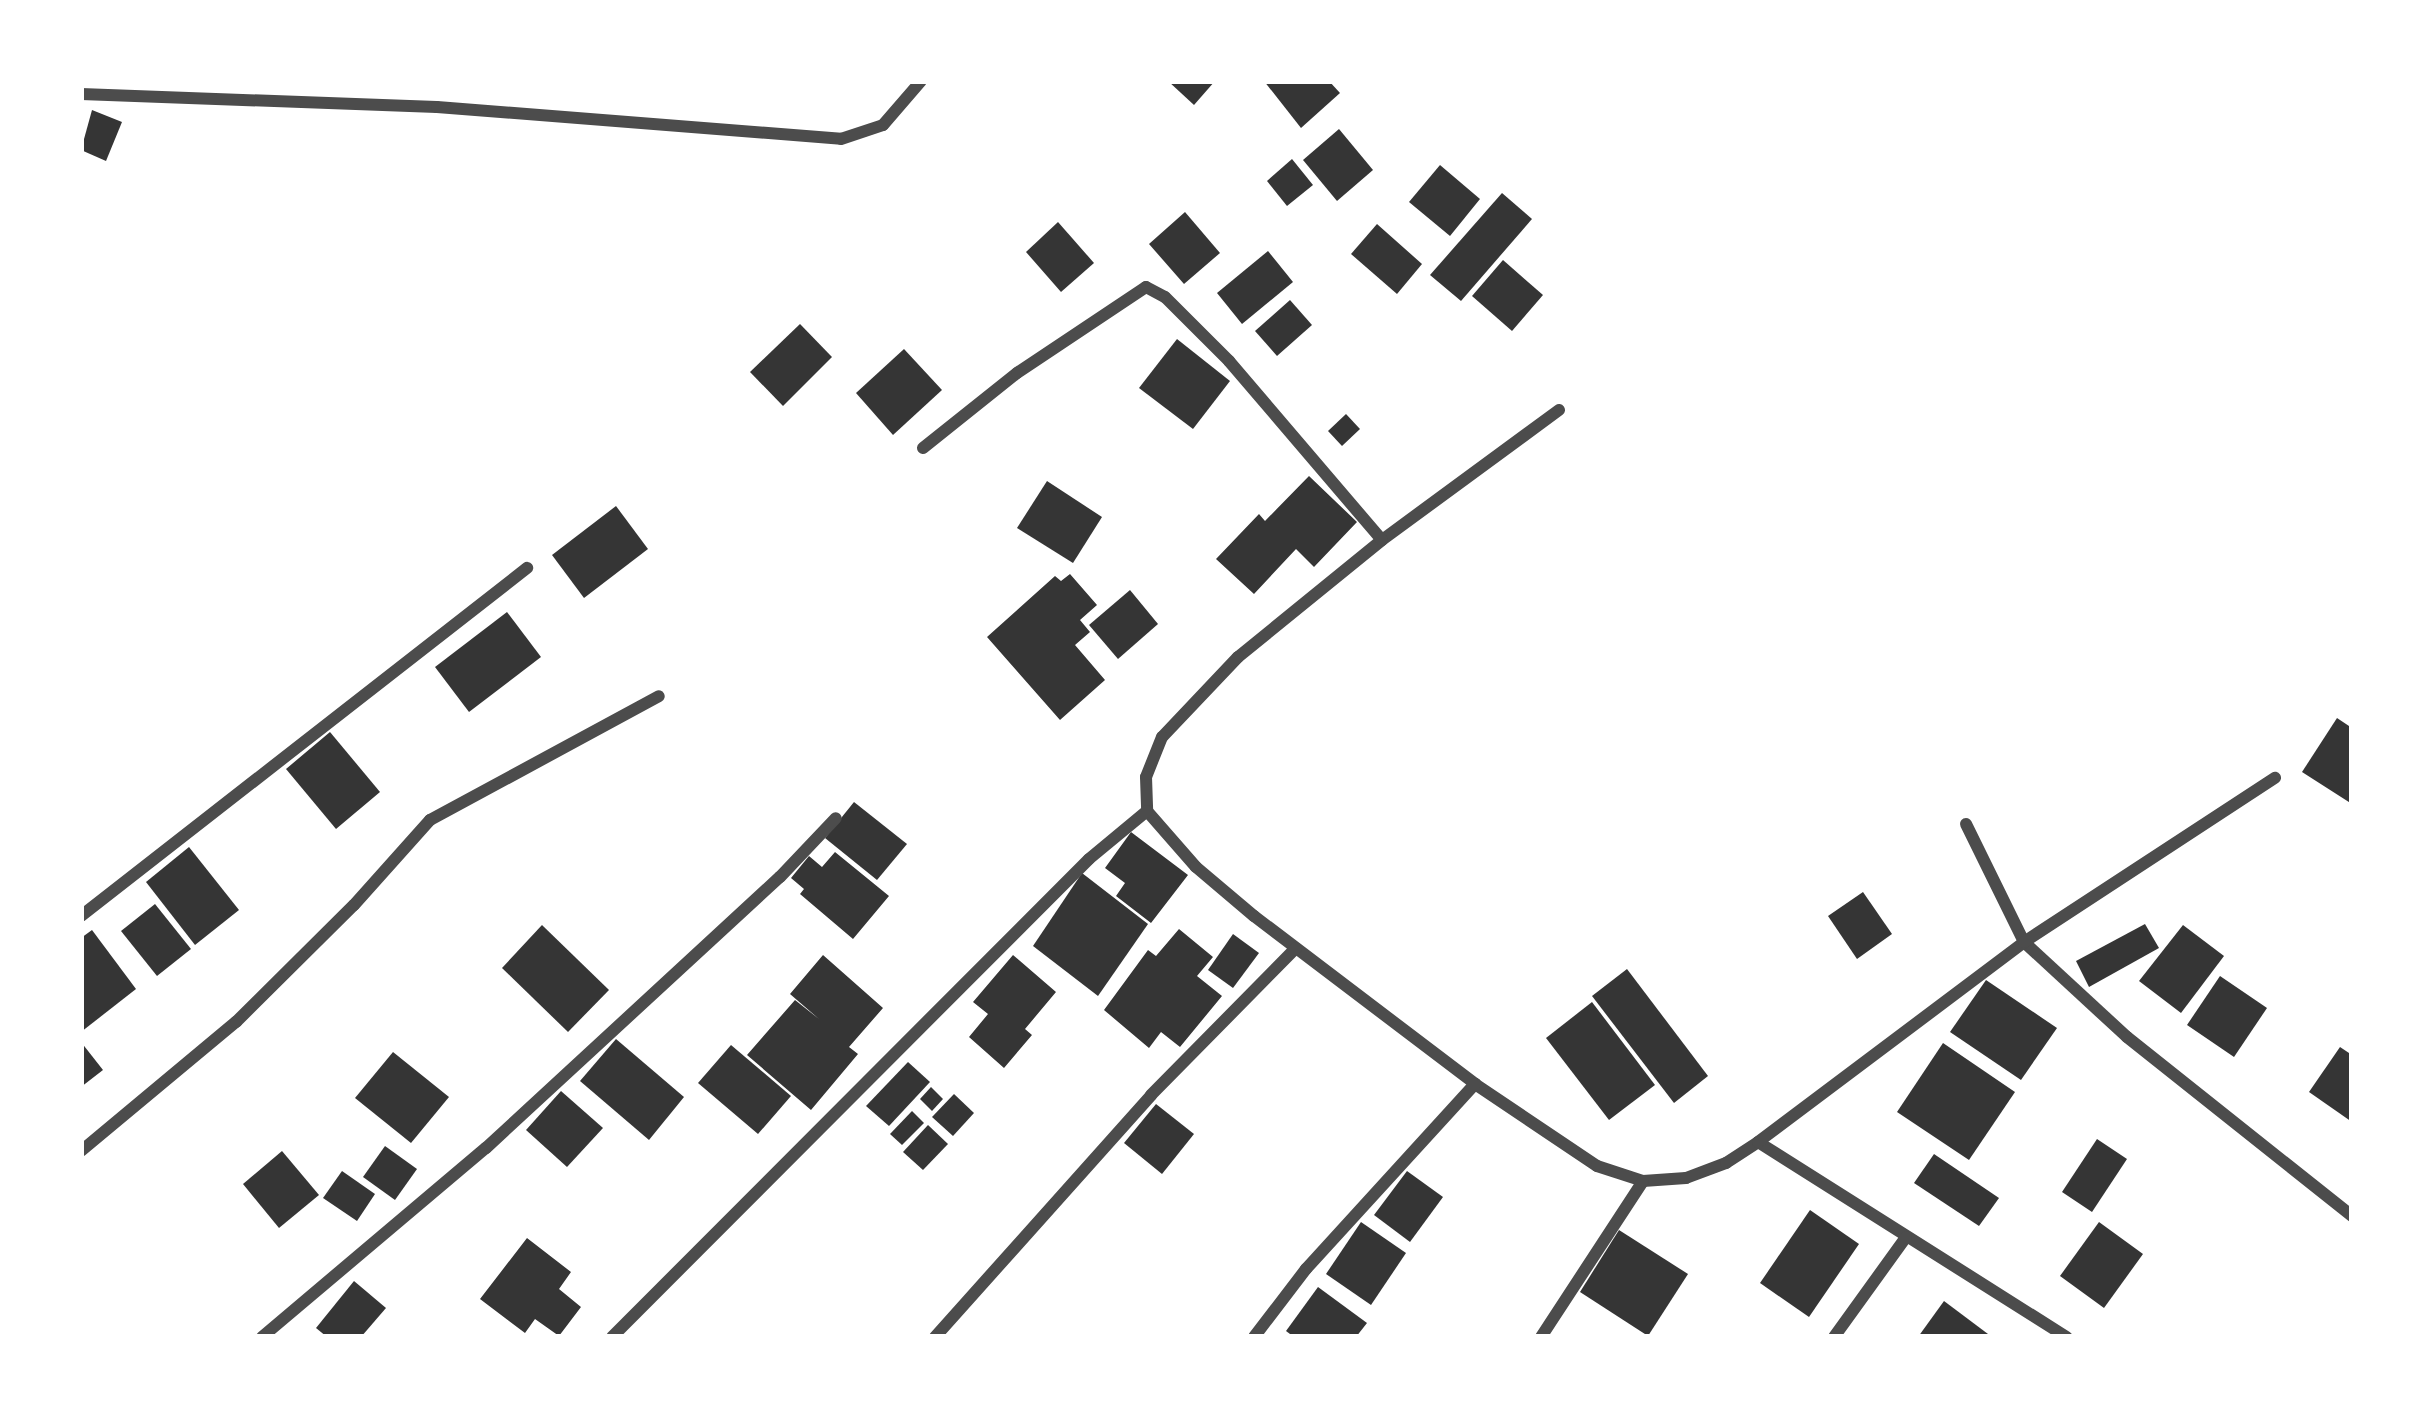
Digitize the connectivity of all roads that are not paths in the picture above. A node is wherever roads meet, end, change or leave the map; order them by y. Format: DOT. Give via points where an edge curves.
graph roads {
  1 [pos="921,81"];
  2 [pos="81,94"];
  3 [pos="1559,410"];
  4 [pos="923,448"];
  5 [pos="1382,540"];
  6 [pos="527,568"];
  7 [pos="659,696"];
  8 [pos="2275,778"];
  9 [pos="1148,811"];
  10 [pos="836,818"];
  11 [pos="1966,824"];
  12 [pos="81,916"];
  13 [pos="2024,942"];
  14 [pos="1296,948"];
  15 [pos="1475,1084"];
  16 [pos="1759,1142"];
  17 [pos="81,1151"];
  18 [pos="1643,1181"];
  19 [pos="2352,1216"];
  20 [pos="1906,1238"];
  21 [pos="262,1337"];
  22 [pos="612,1337"];
  23 [pos="935,1337"];
  24 [pos="1254,1337"];
  25 [pos="1541,1337"];
  26 [pos="1834,1337"];
  27 [pos="2066,1337"];
  1 -- 2 [label="street" via="883,125 842,139 437,107"];
  3 -- 5 [label="street"];
  4 -- 5 [label="street" via="1146,287 1228,361"];
  5 -- 9 [label="street" via="1185,709 1162,737 1146,777"];
  6 -- 12 [label="street"];
  7 -- 17 [label="street" via="430,820 236,1022"];
  8 -- 13 [label="street"];
  9 -- 14 [label="street" via="1196,867"];
  9 -- 22 [label="street" via="1088,860"];
  10 -- 21 [label="street" via="486,1148"];
  11 -- 13 [label="street"];
  13 -- 16 [label="street"];
  13 -- 19 [label="street" via="2127,1037"];
  14 -- 15 [label="street"];
  14 -- 23 [label="street" via="1151,1094"];
  15 -- 18 [label="street" via="1598,1166"];
  15 -- 24 [label="street"];
  16 -- 18 [label="street" via="1686,1178"];
  16 -- 20 [label="street"];
  18 -- 25 [label="street"];
  20 -- 26 [label="street"];
  20 -- 27 [label="street"];
}
